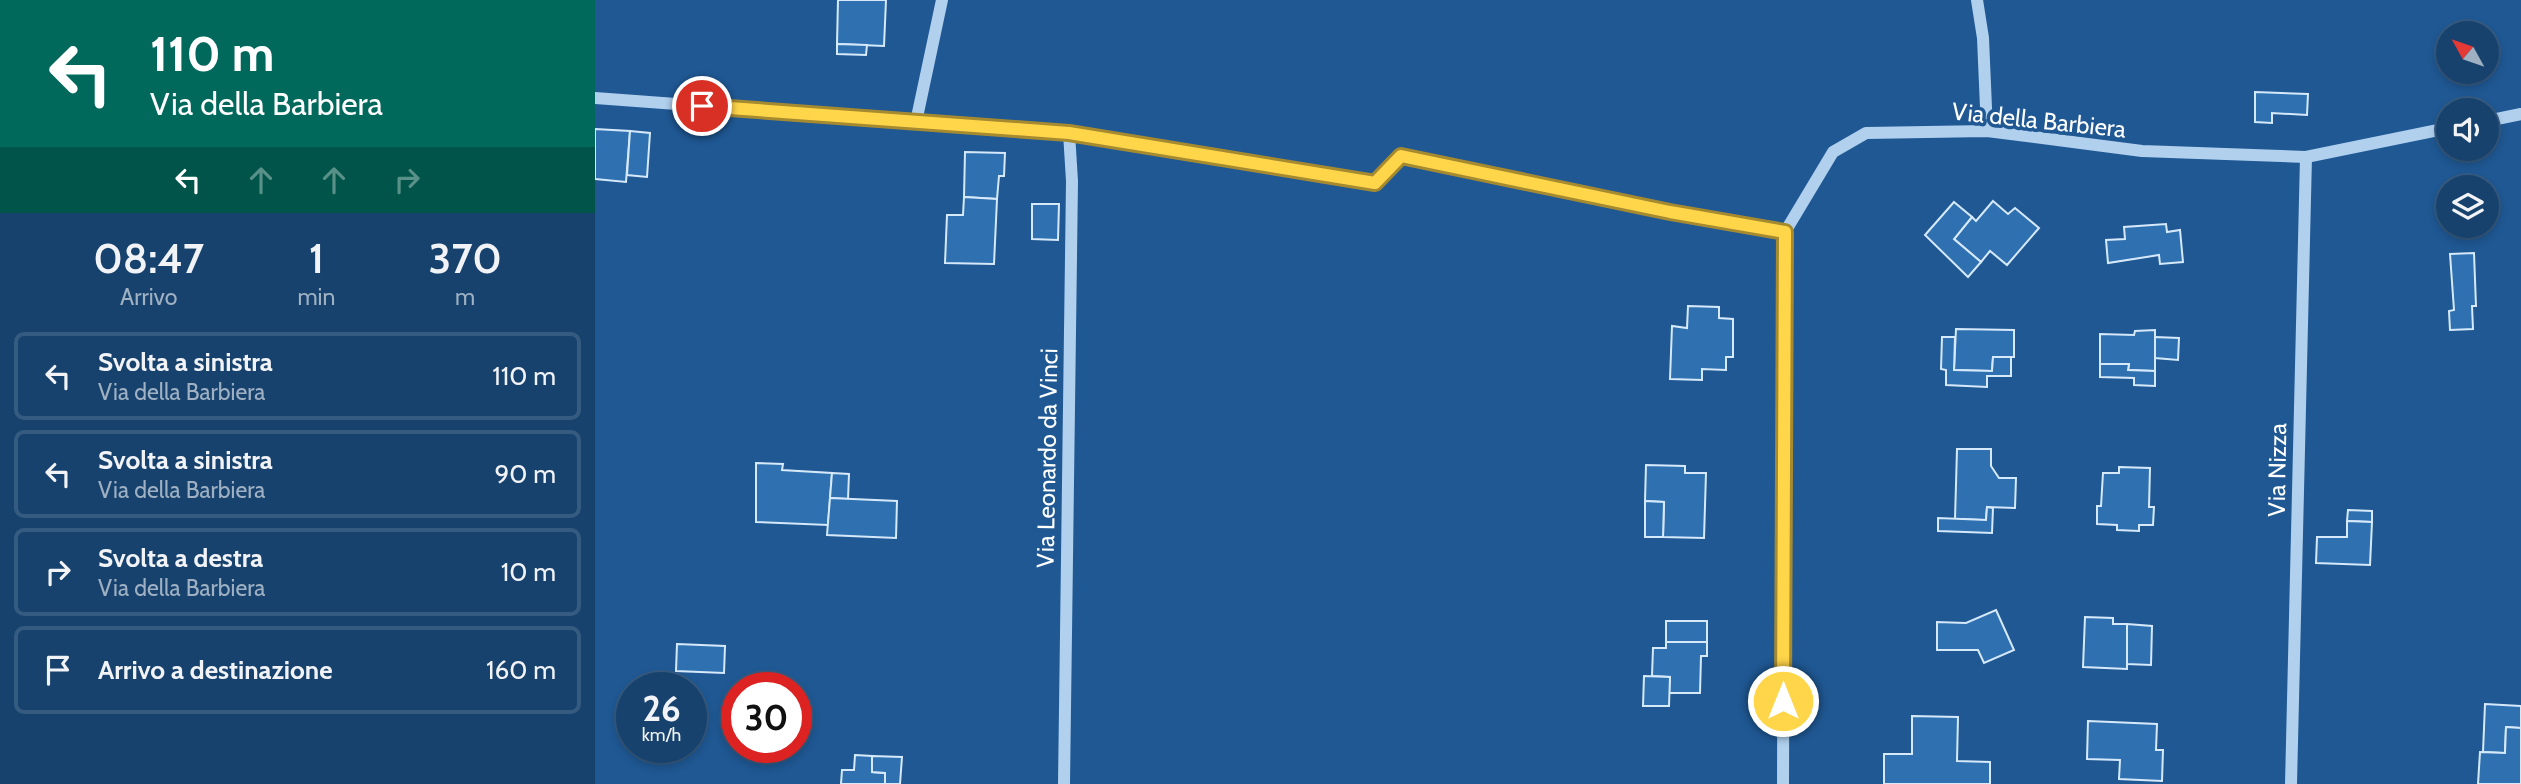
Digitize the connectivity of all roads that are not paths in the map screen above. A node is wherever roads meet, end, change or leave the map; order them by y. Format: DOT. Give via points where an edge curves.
graph roads {
  1 [pos="942,0"];
  2 [pos="1977,0"];
  3 [pos="595,98"];
  4 [pos="2521,114"];
  5 [pos="2499,119"];
  6 [pos="915,122"];
  7 [pos="2436,130"];
  8 [pos="1987,131"];
  9 [pos="1069,133"];
  10 [pos="2306,157"];
  11 [pos="1785,232"];
  12 [pos="1064,784"];
  13 [pos="1783,784"];
  14 [pos="2291,784"];
  1 -- 6 [label="street"];
  2 -- 8 [label="street"];
  3 -- 6 [label="street"];
  4 -- 5 [label="street"];
  6 -- 9 [label="street"];
  7 -- 10 [label="street, Via della Barbiera"];
  8 -- 10 [label="street, Via della Barbiera" via="2142,151"];
  8 -- 11 [label="street, Via della Barbiera" via="1866,134 1833,152"];
  9 -- 11 [label="street" via="1375,183 1401,156"];
  9 -- 12 [label="street, Via Leonardo da Vinci"];
  10 -- 14 [label="street, Via Nizza"];
  11 -- 13 [label="street"];
}
